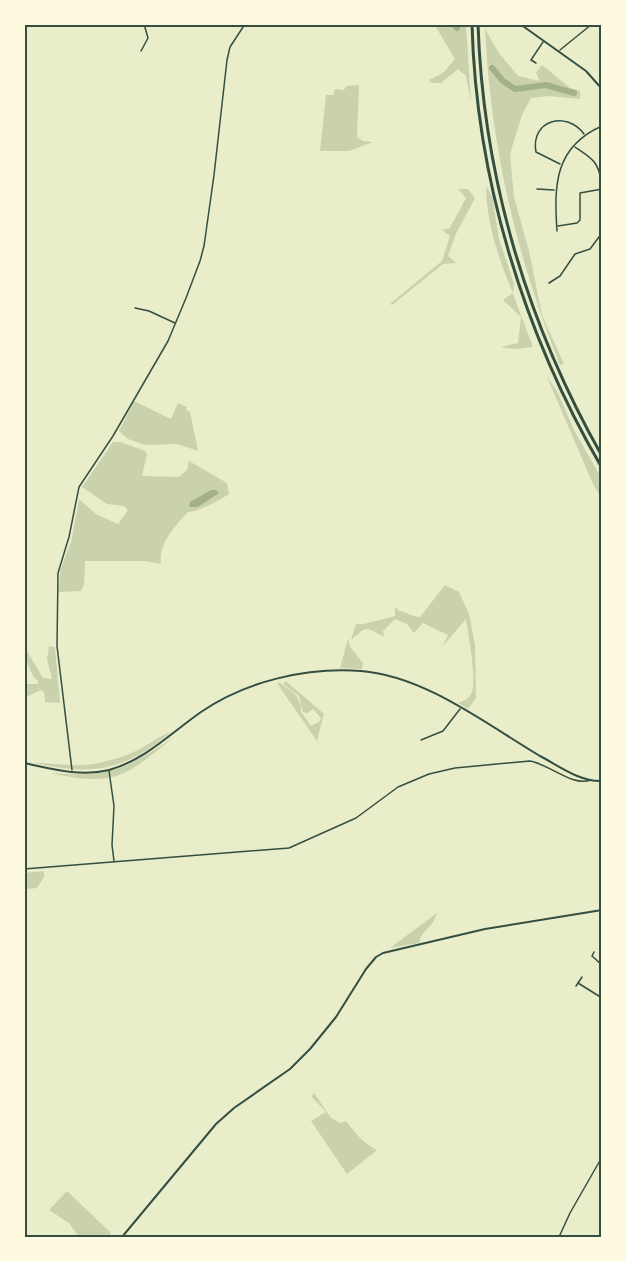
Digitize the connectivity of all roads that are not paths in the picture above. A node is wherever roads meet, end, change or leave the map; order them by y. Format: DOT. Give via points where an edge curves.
graph roads {
  1 [pos="55,24"];
  2 [pos="144,24"];
  3 [pos="245,24"];
  4 [pos="472,24"];
  5 [pos="478,24"];
  6 [pos="520,24"];
  7 [pos="592,24"];
  8 [pos="24,26"];
  9 [pos="543,42"];
  10 [pos="141,51"];
  11 [pos="559,51"];
  12 [pos="536,63"];
  13 [pos="601,88"];
  14 [pos="602,126"];
  15 [pos="585,135"];
  16 [pos="574,147"];
  17 [pos="562,164"];
  18 [pos="602,184"];
  19 [pos="537,189"];
  20 [pos="602,189"];
  21 [pos="555,190"];
  22 [pos="557,226"];
  23 [pos="557,231"];
  24 [pos="602,233"];
  25 [pos="549,282"];
  26 [pos="135,308"];
  27 [pos="175,324"];
  28 [pos="602,456"];
  29 [pos="602,468"];
  30 [pos="461,709"];
  31 [pos="421,740"];
  32 [pos="24,763"];
  33 [pos="109,770"];
  34 [pos="72,772"];
  35 [pos="591,780"];
  36 [pos="602,782"];
  37 [pos="114,861"];
  38 [pos="24,869"];
  39 [pos="602,910"];
  40 [pos="594,952"];
  41 [pos="602,965"];
  42 [pos="582,977"];
  43 [pos="578,983"];
  44 [pos="576,986"];
  45 [pos="602,998"];
  46 [pos="602,1157"];
  47 [pos="122,1237"];
  48 [pos="560,1237"];
  1 -- 8 [label="street"];
  2 -- 10 [label="street" via="148,36"];
  3 -- 27 [label="street" via="230,47 227,60 204,246"];
  4 -- 29 [label="highway" via="486,156 510,258 545,355"];
  5 -- 28 [label="highway" via="489,136 513,245 542,333"];
  6 -- 9 [label="street"];
  7 -- 11 [label="street"];
  9 -- 11 [label="street"];
  9 -- 12 [label="street" via="531,60"];
  11 -- 13 [label="street"];
  14 -- 15 [label="street"];
  15 -- 16 [label="street"];
  15 -- 17 [label="street" via="576,125 562,121 543,126 535,144 536,152"];
  16 -- 17 [label="street"];
  16 -- 18 [label="street" via="598,165"];
  17 -- 21 [label="street"];
  19 -- 21 [label="street"];
  20 -- 22 [label="street" via="580,193 579,222"];
  21 -- 22 [label="street"];
  22 -- 23 [label="street"];
  24 -- 25 [label="street" via="590,249 575,254 560,276"];
  26 -- 27 [label="street"];
  27 -- 34 [label="street" via="113,436 79,487 57,573 57,646"];
  30 -- 31 [label="street" via="443,731"];
  30 -- 33 [label="street" via="421,687 385,675 337,671 298,675 251,687 222,700 137,759"];
  30 -- 35 [label="street" via="557,766"];
  32 -- 34 [label="street"];
  33 -- 34 [label="street"];
  33 -- 37 [label="street" via="114,806"];
  35 -- 36 [label="street"];
  35 -- 37 [label="street" via="577,780 530,761 455,768 398,788 356,818 289,848"];
  37 -- 38 [label="street"];
  39 -- 47 [label="street" via="485,929 376,957 310,1049 290,1069 220,1120"];
  40 -- 41 [label="street" via="590,956"];
  42 -- 43 [label="street"];
  43 -- 44 [label="street"];
  43 -- 45 [label="street"];
  46 -- 48 [label="street"];
}
